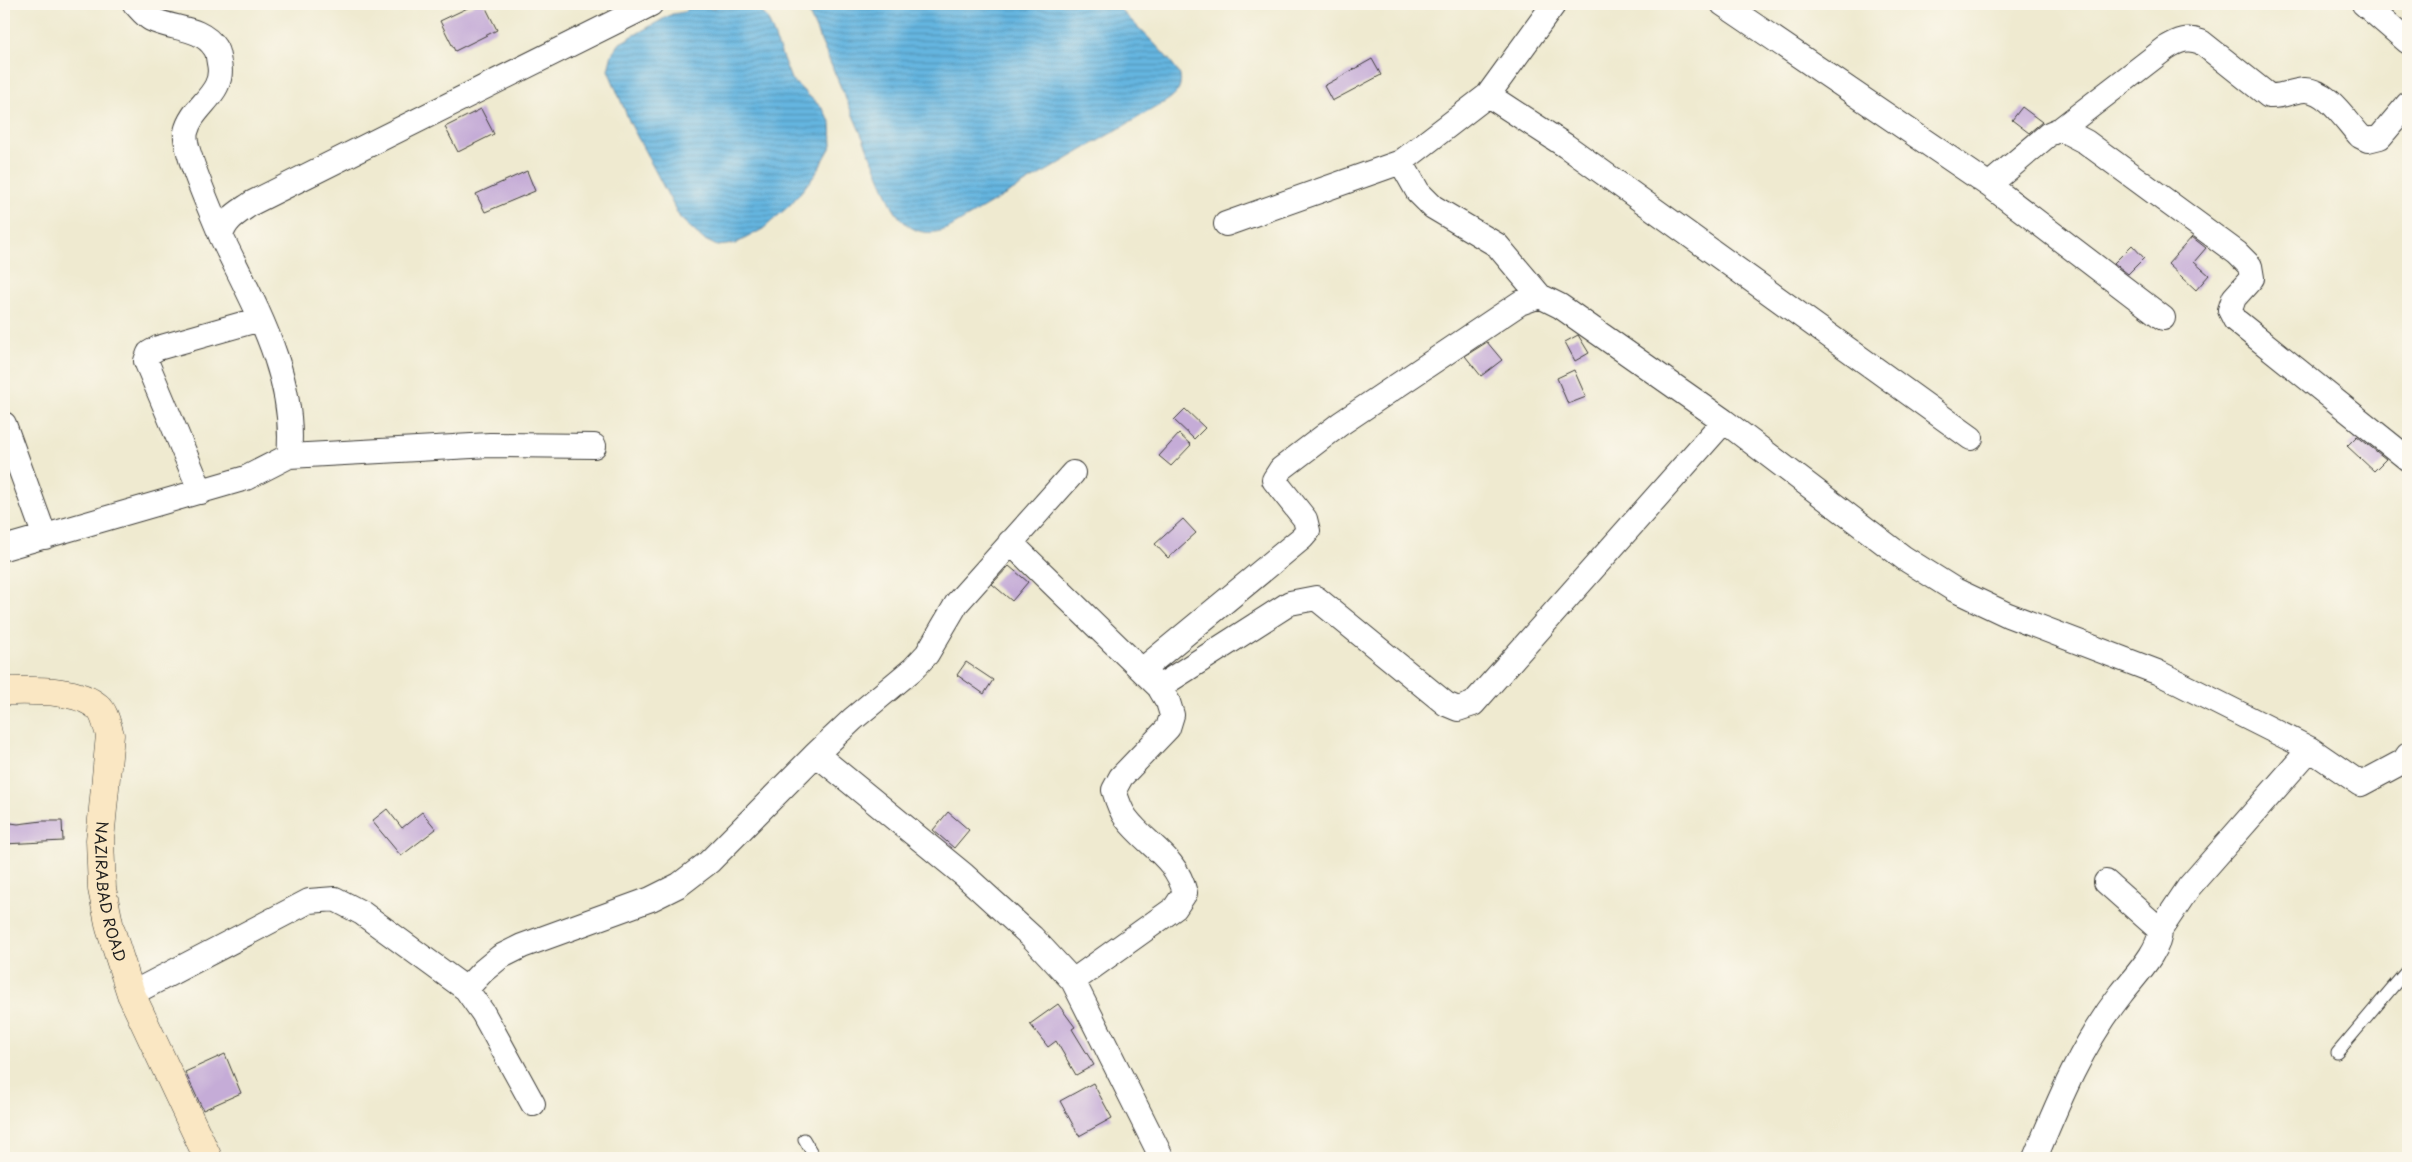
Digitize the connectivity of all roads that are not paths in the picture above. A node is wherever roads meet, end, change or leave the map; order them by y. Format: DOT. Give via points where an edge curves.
graph roads {
  1 [pos="135,4"];
  2 [pos="651,4"];
  3 [pos="1723,4"];
  4 [pos="2364,4"];
  5 [pos="1550,6"];
  6 [pos="2408,42"];
  7 [pos="1488,95"];
  8 [pos="2408,104"];
  9 [pos="2061,129"];
  10 [pos="1401,162"];
  11 [pos="1989,186"];
  12 [pos="1226,224"];
  13 [pos="221,236"];
  14 [pos="1540,296"];
  15 [pos="2162,318"];
  16 [pos="260,319"];
  17 [pos="1724,421"];
  18 [pos="4,424"];
  19 [pos="1971,438"];
  20 [pos="594,446"];
  21 [pos="289,456"];
  22 [pos="2408,458"];
  23 [pos="1073,473"];
  24 [pos="200,492"];
  25 [pos="45,537"];
  26 [pos="1010,542"];
  27 [pos="4,548"];
  28 [pos="1142,670"];
  29 [pos="1159,687"];
  30 [pos="4,691"];
  31 [pos="2310,749"];
  32 [pos="816,754"];
  33 [pos="2408,755"];
  34 [pos="2106,882"];
  35 [pos="2160,930"];
  36 [pos="2408,969"];
  37 [pos="1073,981"];
  38 [pos="466,989"];
  39 [pos="131,994"];
  40 [pos="2337,1052"];
  41 [pos="533,1104"];
  42 [pos="804,1139"];
  43 [pos="208,1158"];
  44 [pos="815,1158"];
  45 [pos="1162,1158"];
  46 [pos="2035,1158"];
  1 -- 13 [label="street" via="148,18 205,36 216,50 221,70 217,86 190,120 185,134"];
  2 -- 13 [label="street" via="252,203 230,218 223,226"];
  3 -- 11 [label="street"];
  4 -- 6 [label="street"];
  5 -- 7 [label="street"];
  7 -- 10 [label="street"];
  7 -- 19 [label="street" via="1566,146"];
  8 -- 9 [label="street" via="2380,137 2368,140 2360,136 2322,95 2301,90 2281,97 2269,96 2193,39 2180,40 2166,48"];
  9 -- 11 [label="street" via="2049,134"];
  9 -- 22 [label="street" via="2086,142 2237,253 2250,266 2252,278 2234,298 2230,310 2235,320"];
  10 -- 12 [label="street"];
  10 -- 14 [label="street" via="1418,192 1433,207 1497,245"];
  11 -- 15 [label="street"];
  13 -- 16 [label="street"];
  14 -- 17 [label="street" via="1560,306"];
  14 -- 28 [label="street" via="1520,303 1467,337 1340,424 1282,469 1274,480 1305,519 1308,530"];
  16 -- 21 [label="street" via="276,354 288,400"];
  16 -- 24 [label="street" via="158,348 149,353 146,361"];
  17 -- 29 [label="street" via="1473,704 1458,709 1446,704 1316,598 1290,603"];
  17 -- 31 [label="street" via="1904,558 1955,590 2157,672"];
  18 -- 25 [label="street"];
  20 -- 21 [label="street" via="490,445"];
  21 -- 24 [label="street" via="246,478"];
  23 -- 26 [label="street"];
  24 -- 25 [label="street"];
  25 -- 27 [label="street"];
  26 -- 28 [label="street"];
  26 -- 32 [label="street" via="957,603 927,654"];
  28 -- 29 [label="street"];
  29 -- 37 [label="street" via="1172,715 1168,728 1121,777 1114,790 1127,819 1176,869 1185,893 1175,908"];
  30 -- 39 [label="main road, NAZIRABAD ROAD" via="82,696 99,708 106,720 110,735 100,840 102,889 110,928"];
  31 -- 33 [label="street" via="2361,784 2404,761"];
  31 -- 35 [label="street" via="2189,887"];
  32 -- 37 [label="street" via="964,875 1032,937"];
  32 -- 38 [label="street" via="709,862 679,885 612,915 522,946 500,957"];
  34 -- 35 [label="street"];
  35 -- 46 [label="street" via="2156,948 2082,1050"];
  36 -- 40 [label="lane"];
  37 -- 45 [label="street"];
  38 -- 39 [label="street" via="362,913 335,899 309,901"];
  38 -- 41 [label="street" via="483,1013"];
  39 -- 43 [label="main road, NAZIRABAD ROAD"];
  42 -- 44 [label="lane"];
}
